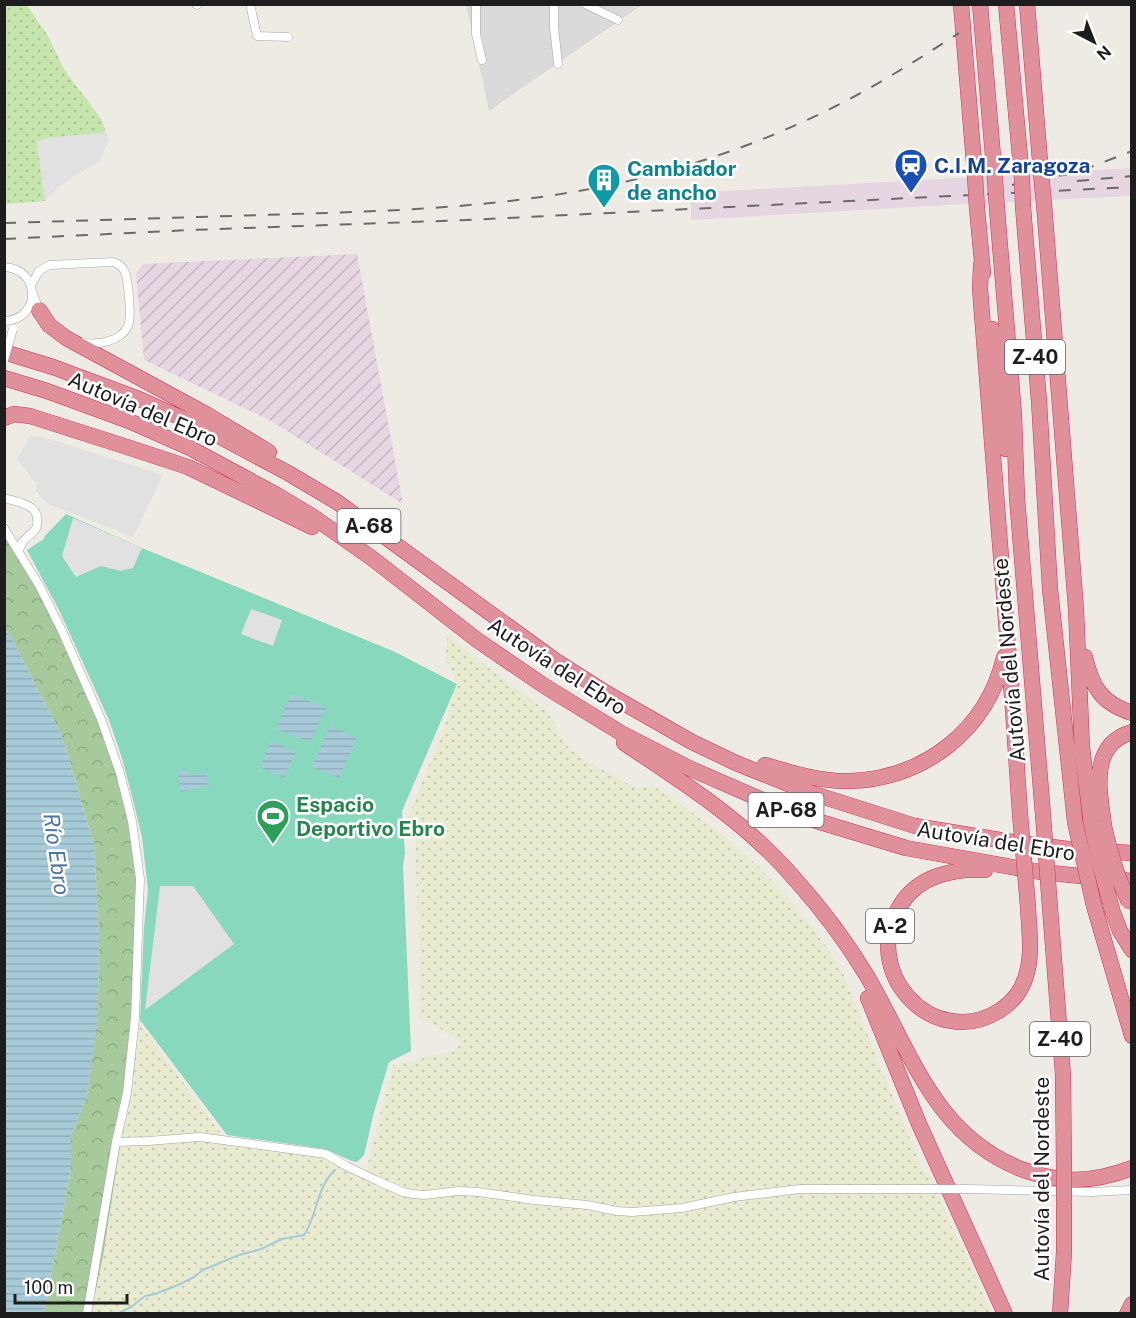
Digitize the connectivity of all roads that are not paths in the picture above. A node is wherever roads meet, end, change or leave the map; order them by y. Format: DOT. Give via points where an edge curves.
graph roads {
  1 [pos="250,4"];
  2 [pos="476,4"];
  3 [pos="554,4"];
  4 [pos="585,4"];
  5 [pos="962,4"];
  6 [pos="980,4"];
  7 [pos="1006,4"];
  8 [pos="1027,4"];
  9 [pos="618,20"];
  10 [pos="288,37"];
  11 [pos="482,60"];
  12 [pos="558,64"];
  13 [pos="981,266"];
  14 [pos="5,267"];
  15 [pos="31,285"];
  16 [pos="33,294"];
  17 [pos="39,310"];
  18 [pos="20,317"];
  19 [pos="4,321"];
  20 [pos="4,352"];
  21 [pos="4,360"];
  22 [pos="1057,377"];
  23 [pos="4,378"];
  24 [pos="4,418"];
  25 [pos="4,498"];
  26 [pos="1017,498"];
  27 [pos="337,502"];
  28 [pos="1046,507"];
  29 [pos="6,530"];
  30 [pos="28,536"];
  31 [pos="20,552"];
  32 [pos="432,606"];
  33 [pos="1076,609"];
  34 [pos="477,640"];
  35 [pos="1007,640"];
  36 [pos="1131,713"];
  37 [pos="663,724"];
  38 [pos="1131,732"];
  39 [pos="1098,824"];
  40 [pos="1131,854"];
  41 [pos="1131,882"];
  42 [pos="1130,904"];
  43 [pos="834,928"];
  44 [pos="1131,950"];
  45 [pos="1131,1036"];
  46 [pos="116,1142"];
  47 [pos="1131,1168"];
  48 [pos="1131,1190"];
  49 [pos="1131,1304"];
  50 [pos="87,1314"];
  51 [pos="1005,1314"];
  52 [pos="1060,1314"];
  53 [pos="1127,1314"];
  1 -- 10 [label="street" via="257,36"];
  2 -- 11 [label="street" via="476,34"];
  3 -- 12 [label="street"];
  4 -- 9 [label="street"];
  5 -- 13 [label="highway, bridge"];
  6 -- 26 [label="highway, Autovía del Nordeste / Z-40, bridge" via="1014,415"];
  7 -- 28 [label="highway, Z-40, bridge"];
  8 -- 22 [label="highway, bridge"];
  13 -- 26 [label="highway" via="998,359 1008,478"];
  13 -- 35 [label="highway"];
  14 -- 15 [label="street" via="24,274"];
  15 -- 16 [label="street"];
  15 -- 17 [label="street" via="39,271 49,265 112,262 125,272 130,321 116,338 98,343 81,341 57,328"];
  16 -- 17 [label="street"];
  16 -- 18 [label="street"];
  17 -- 27 [label="highway" via="59,333 283,460"];
  18 -- 19 [label="street"];
  18 -- 21 [label="street, bridge"];
  20 -- 27 [label="highway, Autovía del Ebro / A-68" via="139,399 192,422"];
  22 -- 28 [label="highway" via="1056,433"];
  22 -- 33 [label="highway"];
  23 -- 32 [label="highway, Autovía del Ebro / A-68" via="129,421 200,453 312,516"];
  24 -- 32 [label="highway" via="14,414 30,417 188,467 307,524"];
  25 -- 30 [label="street" via="26,504 36,513 37,526"];
  26 -- 52 [label="highway, Autovía del Nordeste / Z-40, bridge" via="1063,1075 1064,1252"];
  27 -- 37 [label="highway, Autovía del Ebro / A-68" via="556,661"];
  28 -- 45 [label="highway, Z-40, bridge" via="1050,589 1075,822"];
  29 -- 30 [label="street"];
  29 -- 31 [label="street"];
  30 -- 31 [label="street"];
  31 -- 46 [label="street" via="62,631 97,710 132,821 140,879 135,1018 127,1093"];
  32 -- 34 [label="highway, Autovía del Ebro / A-68"];
  33 -- 36 [label="highway" via="1095,688 1111,704"];
  33 -- 39 [label="highway" via="1082,747"];
  34 -- 41 [label="highway, Autovía del Ebro / AP-68" via="621,733 797,815 906,848 1040,872"];
  34 -- 43 [label="highway" via="543,691 686,784 738,823 794,877"];
  35 -- 37 [label="highway" via="992,694 966,730 950,745 912,767 872,779 849,781 787,772"];
  35 -- 41 [label="highway, A-2, bridge" via="1020,814 1028,908 1027,974 1020,991 1002,1009 966,1022 920,1009 893,974 888,957 890,926 902,901 928,879 953,871 981,870 1056,877"];
  37 -- 40 [label="highway, Autovía del Ebro / AP-68" via="736,763 808,792 915,826 1006,841"];
  38 -- 39 [label="highway" via="1114,742 1102,759"];
  39 -- 42 [label="highway, bridge"];
  39 -- 44 [label="highway, bridge" via="1101,869 1112,910"];
  43 -- 47 [label="highway" via="867,977 924,1084 946,1115 977,1145 1010,1164 1050,1178 1095,1179"];
  43 -- 51 [label="highway" via="864,988 919,1124"];
  46 -- 48 [label="street, bridge" via="200,1137 319,1153 413,1194 478,1192 632,1212 682,1209 800,1189"];
  46 -- 50 [label="street"];
  49 -- 53 [label="highway"];
}
